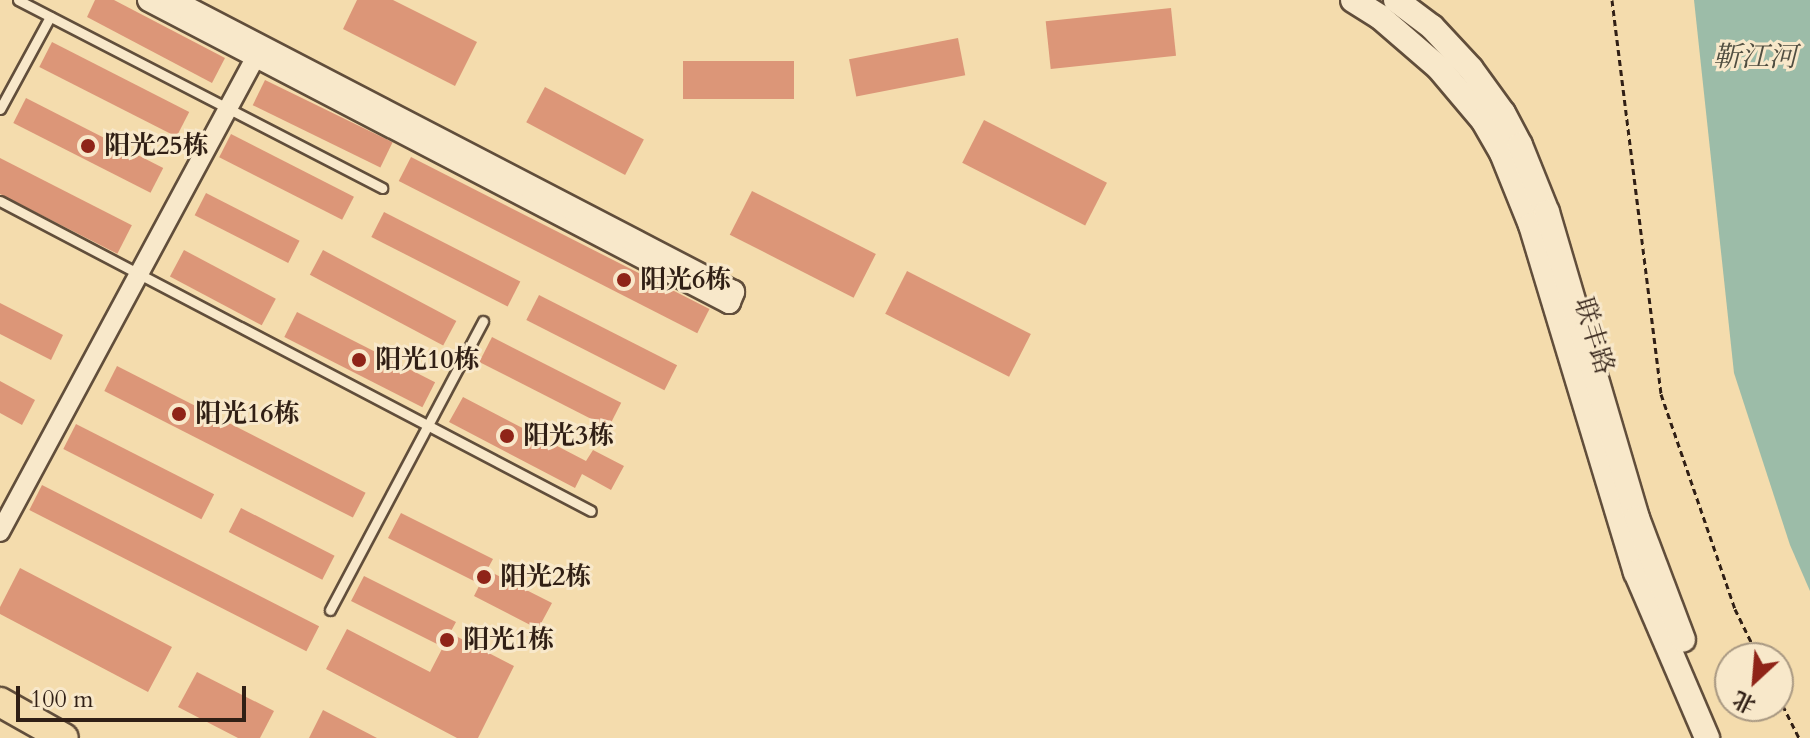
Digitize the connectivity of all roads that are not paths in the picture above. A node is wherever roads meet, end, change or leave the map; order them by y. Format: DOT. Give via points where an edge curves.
graph roads {
  1 [pos="18,0"];
  2 [pos="149,0"];
  3 [pos="171,0"];
  4 [pos="1353,0"];
  5 [pos="1396,0"];
  6 [pos="50,17"];
  7 [pos="258,51"];
  8 [pos="227,108"];
  9 [pos="0,109"];
  10 [pos="382,188"];
  11 [pos="0,201"];
  12 [pos="139,273"];
  13 [pos="483,321"];
  14 [pos="428,425"];
  15 [pos="591,511"];
  16 [pos="0,532"];
  17 [pos="330,610"];
  18 [pos="0,702"];
  19 [pos="64,738"];
  20 [pos="1707,738"];
  21 [pos="1725,738"];
  1 -- 6 [label="lane"];
  2 -- 7 [label="street"];
  3 -- 7 [label="street"];
  4 -- 20 [label="main road, 联丰路" via="1450,79 1502,153 1531,225 1636,572"];
  5 -- 21 [label="main road, 联丰路" via="1432,27 1471,69 1520,145 1547,212 1649,555"];
  6 -- 8 [label="lane"];
  6 -- 9 [label="lane"];
  7 -- 7 [label="street" via="729,302 733,292"];
  7 -- 8 [label="street"];
  8 -- 10 [label="lane"];
  8 -- 12 [label="street"];
  11 -- 12 [label="lane"];
  12 -- 14 [label="lane"];
  12 -- 16 [label="street"];
  13 -- 14 [label="lane"];
  14 -- 15 [label="lane"];
  14 -- 17 [label="lane"];
  18 -- 19 [label="main road"];
}
